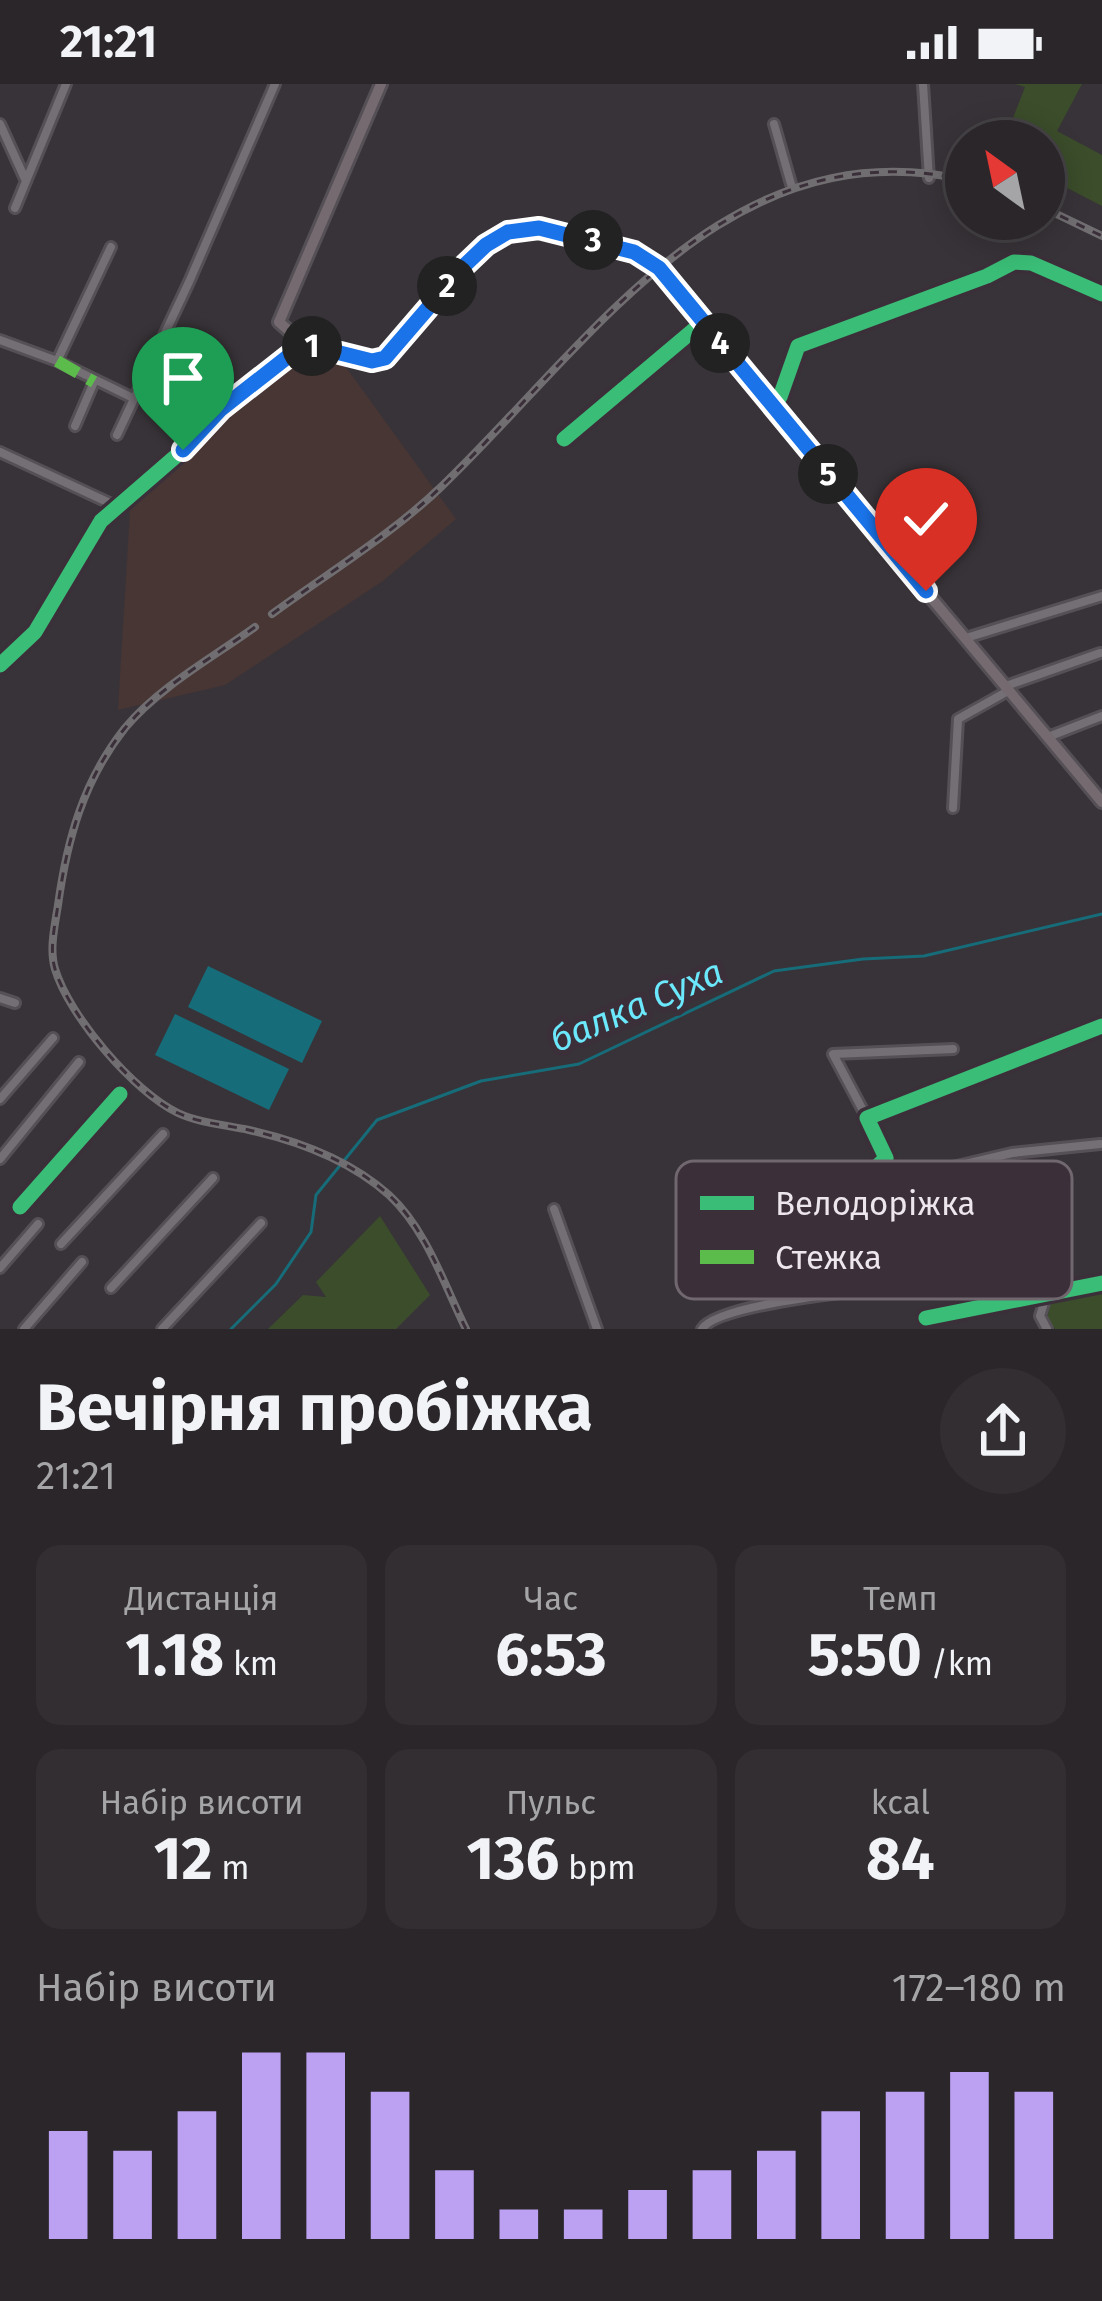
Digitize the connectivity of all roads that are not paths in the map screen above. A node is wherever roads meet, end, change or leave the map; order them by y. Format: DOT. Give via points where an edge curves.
graph roads {
  1 [pos="65,84"];
  2 [pos="275,84"];
  3 [pos="381,84"];
  4 [pos="922,84"];
  5 [pos="0,124"];
  6 [pos="774,124"];
  7 [pos="928,178"];
  8 [pos="26,181"];
  9 [pos="791,184"];
  10 [pos="14,208"];
  11 [pos="110,247"];
  12 [pos="1102,294"];
  13 [pos="703,322"];
  14 [pos="0,340"];
  15 [pos="304,344"];
  16 [pos="57,361"];
  17 [pos="94,382"];
  18 [pos="780,397"];
  19 [pos="134,398"];
  20 [pos="75,426"];
  21 [pos="117,435"];
  22 [pos="564,439"];
  23 [pos="0,452"];
  24 [pos="116,506"];
  25 [pos="1102,596"];
  26 [pos="966,638"];
  27 [pos="1100,653"];
  28 [pos="0,665"];
  29 [pos="1008,688"];
  30 [pos="1102,716"];
  31 [pos="1048,737"];
  32 [pos="1102,802"];
  33 [pos="953,808"];
  34 [pos="0,998"];
  35 [pos="15,1003"];
  36 [pos="1102,1026"];
  37 [pos="53,1038"];
  38 [pos="953,1049"];
  39 [pos="79,1062"];
  40 [pos="120,1094"];
  41 [pos="0,1100"];
  42 [pos="867,1118"];
  43 [pos="163,1134"];
  44 [pos="1100,1144"];
  45 [pos="0,1159"];
  46 [pos="880,1161"];
  47 [pos="978,1161"];
  48 [pos="213,1178"];
  49 [pos="20,1208"];
  50 [pos="554,1209"];
  51 [pos="261,1223"];
  52 [pos="38,1224"];
  53 [pos="61,1244"];
  54 [pos="82,1262"];
  55 [pos="0,1268"];
  56 [pos="1102,1283"];
  57 [pos="111,1288"];
  58 [pos="1072,1290"];
  59 [pos="807,1299"];
  60 [pos="1035,1299"];
  61 [pos="1045,1299"];
  62 [pos="926,1318"];
  63 [pos="24,1329"];
  64 [pos="162,1329"];
  65 [pos="597,1329"];
  66 [pos="702,1329"];
  67 [pos="1047,1329"];
  1 -- 8 [label="street"];
  2 -- 19 [label="street"];
  3 -- 15 [label="main road" via="279,322"];
  4 -- 7 [label="street"];
  5 -- 8 [label="street"];
  6 -- 9 [label="street"];
  8 -- 10 [label="street"];
  11 -- 16 [label="street"];
  12 -- 18 [label="street" via="1014,262 798,346"];
  13 -- 15 [label="main road" via="647,258 523,228 486,245 385,358"];
  13 -- 22 [label="street"];
  13 -- 26 [label="main road"];
  14 -- 16 [label="street"];
  15 -- 24 [label="street"];
  16 -- 17 [label="street"];
  17 -- 19 [label="street"];
  17 -- 20 [label="street"];
  19 -- 21 [label="street"];
  23 -- 24 [label="street"];
  24 -- 28 [label="street" via="34,632"];
  25 -- 26 [label="street"];
  26 -- 29 [label="main road"];
  27 -- 29 [label="street"];
  29 -- 31 [label="main road"];
  29 -- 33 [label="street" via="958,719"];
  30 -- 31 [label="street"];
  31 -- 32 [label="main road"];
  34 -- 35 [label="street"];
  36 -- 42 [label="street"];
  37 -- 41 [label="street"];
  38 -- 42 [label="street" via="833,1054"];
  39 -- 45 [label="street"];
  40 -- 49 [label="street"];
  42 -- 46 [label="street" via="887,1155"];
  43 -- 53 [label="street"];
  44 -- 47 [label="street"];
  48 -- 57 [label="street"];
  50 -- 65 [label="street"];
  51 -- 64 [label="street"];
  52 -- 55 [label="street"];
  54 -- 63 [label="street"];
  56 -- 58 [label="street"];
  59 -- 66 [label="street" via="734,1310"];
  60 -- 62 [label="street"];
  61 -- 67 [label="street" via="1040,1316"];
}
